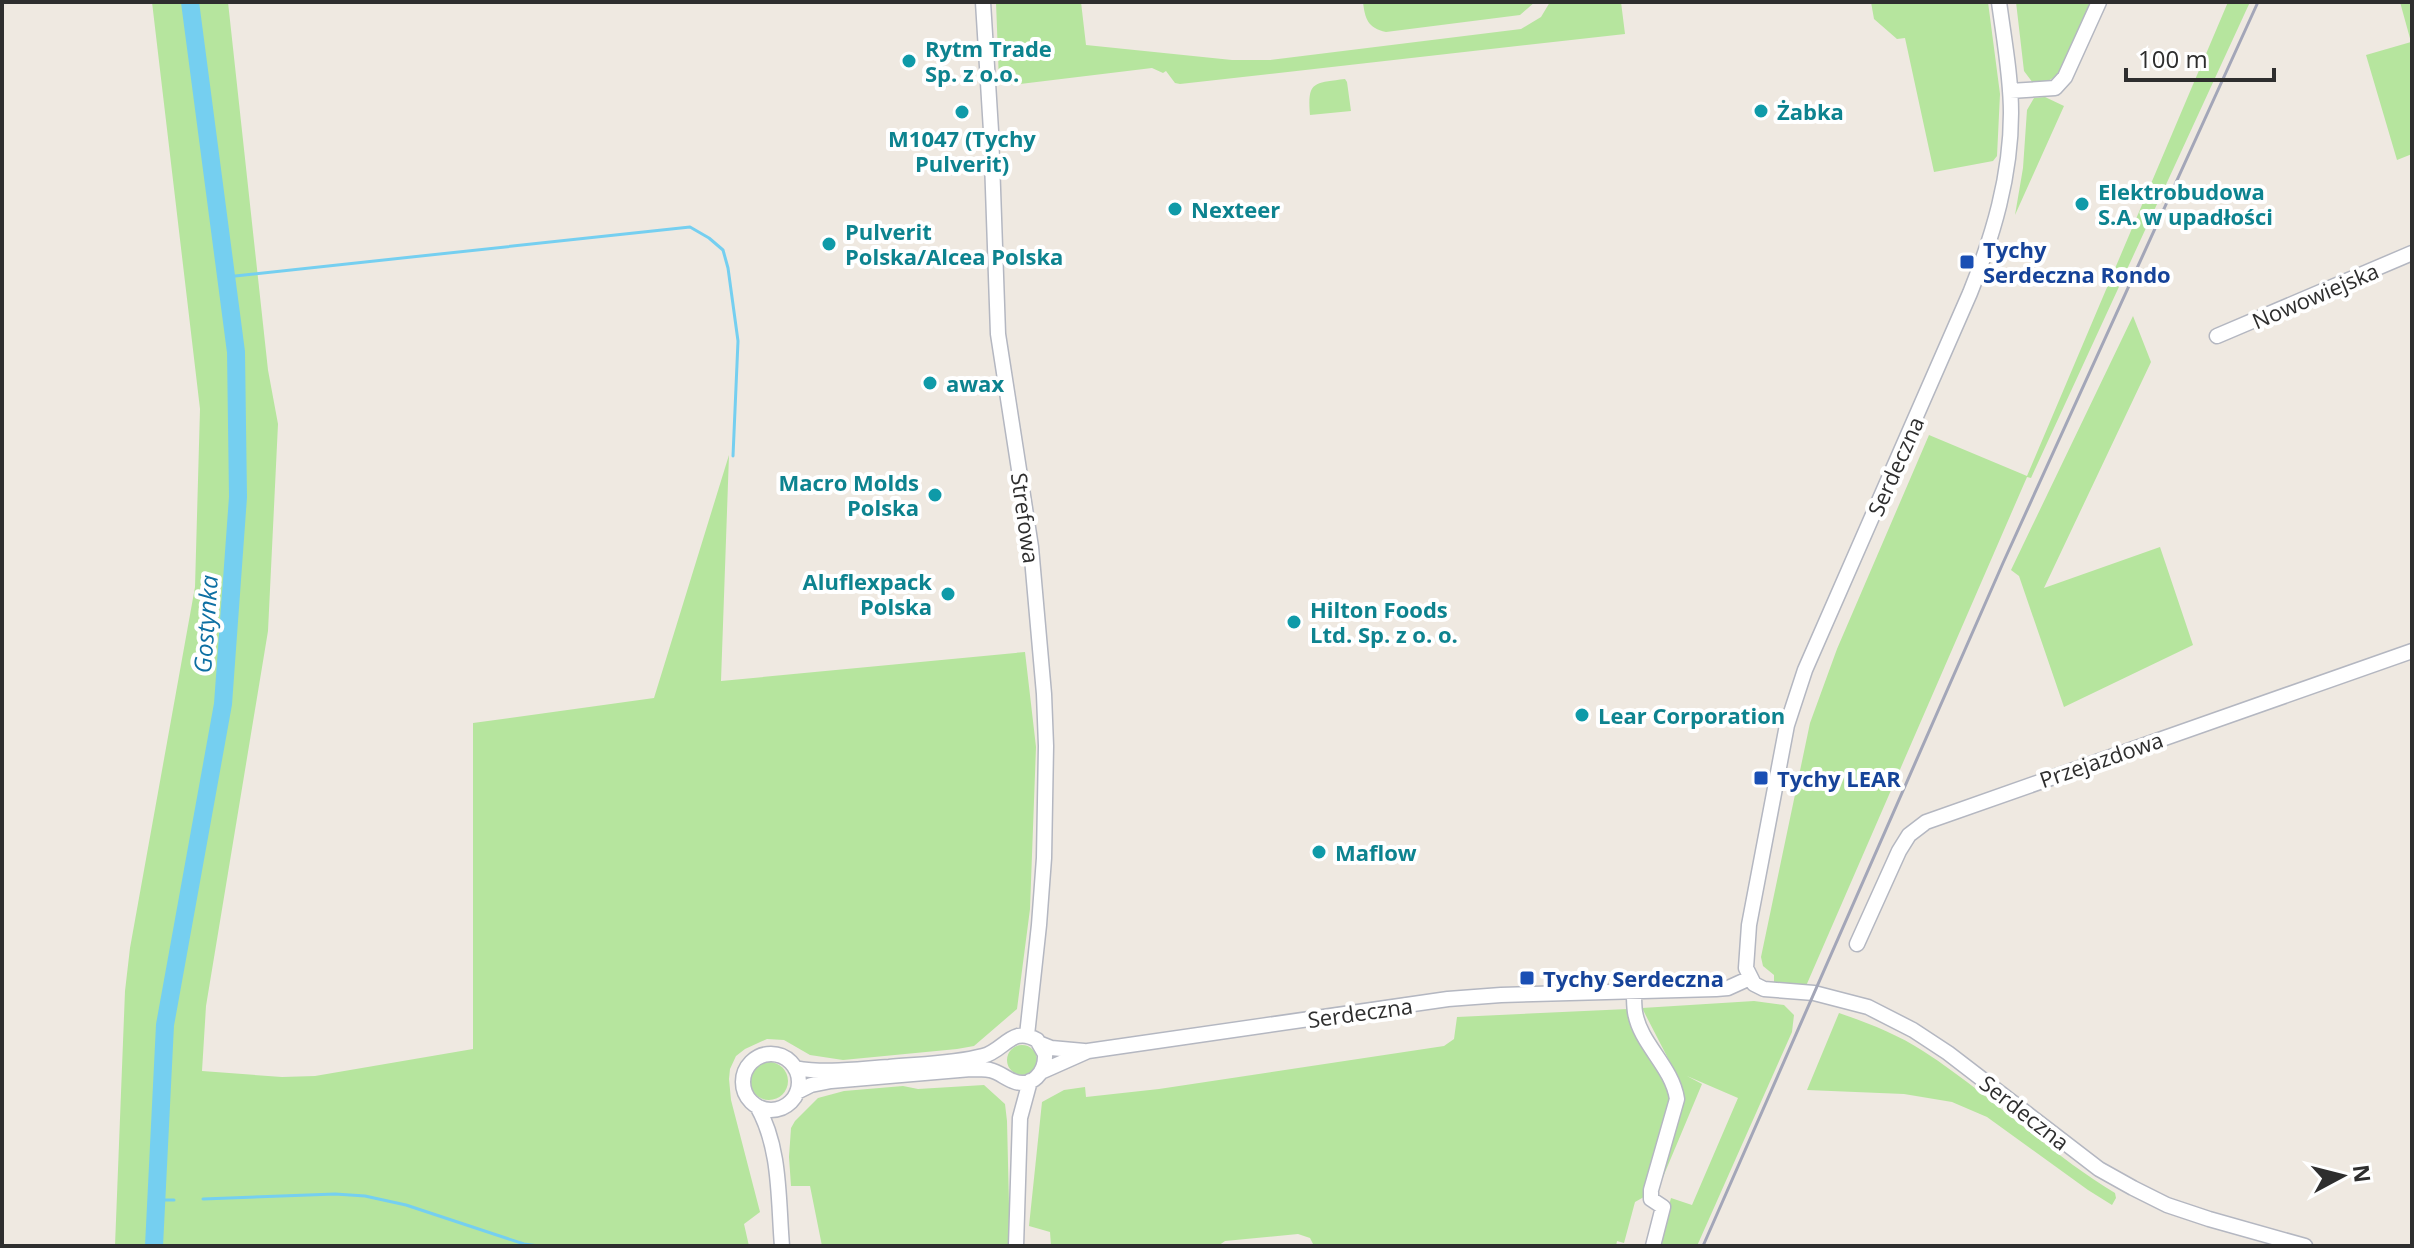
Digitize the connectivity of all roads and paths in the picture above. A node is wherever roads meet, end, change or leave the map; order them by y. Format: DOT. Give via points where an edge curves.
graph roads {
  1 [pos="983,2"];
  2 [pos="1999,2"];
  3 [pos="2099,2"];
  4 [pos="2010,91"];
  5 [pos="2412,253"];
  6 [pos="2217,336"];
  7 [pos="2412,651"];
  8 [pos="1857,944"];
  9 [pos="1750,978"];
  10 [pos="1634,992"];
  11 [pos="1027,1035"];
  12 [pos="1041,1044"];
  13 [pos="1000,1049"];
  14 [pos="1088,1051"];
  15 [pos="795,1068"];
  16 [pos="1043,1071"];
  17 [pos="1009,1078"];
  18 [pos="1030,1081"];
  19 [pos="797,1092"];
  20 [pos="757,1106"];
  21 [pos="784,1106"];
  22 [pos="1020,1118"];
  23 [pos="774,1147"];
  24 [pos="782,1246"];
  25 [pos="1016,1246"];
  26 [pos="1653,1246"];
  27 [pos="2305,1246"];
  1 -- 11 [label="street, Strefowa" via="998,334 1031,547 1044,694 1043,871"];
  2 -- 4 [label="street, Serdeczna"];
  3 -- 4 [label="street" via="2055,88"];
  4 -- 9 [label="street, Serdeczna" via="2009,150 1982,265 1792,707 1749,925"];
  5 -- 6 [label="street, Nowowiejska"];
  7 -- 8 [label="street, Przejazdowa" via="1926,822 1899,851"];
  9 -- 10 [label="street, Serdeczna" via="1728,988"];
  9 -- 27 [label="street, Serdeczna" via="1764,989 1814,993 1868,1007 1948,1053 2099,1169 2133,1188 2167,1205"];
  10 -- 14 [label="street, Serdeczna" via="1461,997"];
  10 -- 26 [label="street" via="1642,1031 1675,1084 1677,1099 1651,1190 1651,1199 1663,1207"];
  11 -- 12 [label="street"];
  11 -- 13 [label="street" via="1008,1039"];
  12 -- 14 [label="street, Serdeczna"];
  12 -- 16 [label="street"];
  13 -- 15 [label="street" via="945,1063 837,1071"];
  13 -- 17 [label="street" via="998,1063"];
  14 -- 16 [label="street, Serdeczna"];
  15 -- 19 [label="street"];
  15 -- 20 [label="street" via="777,1054 754,1059 743,1079 746,1095"];
  16 -- 18 [label="street"];
  17 -- 18 [label="street"];
  17 -- 19 [label="street" via="971,1069 831,1081"];
  17 -- 22 [label="street"];
  18 -- 22 [label="street"];
  19 -- 21 [label="street"];
  20 -- 21 [label="street"];
  20 -- 23 [label="street"];
  21 -- 23 [label="street"];
  22 -- 25 [label="street"];
  23 -- 24 [label="street"];
}
